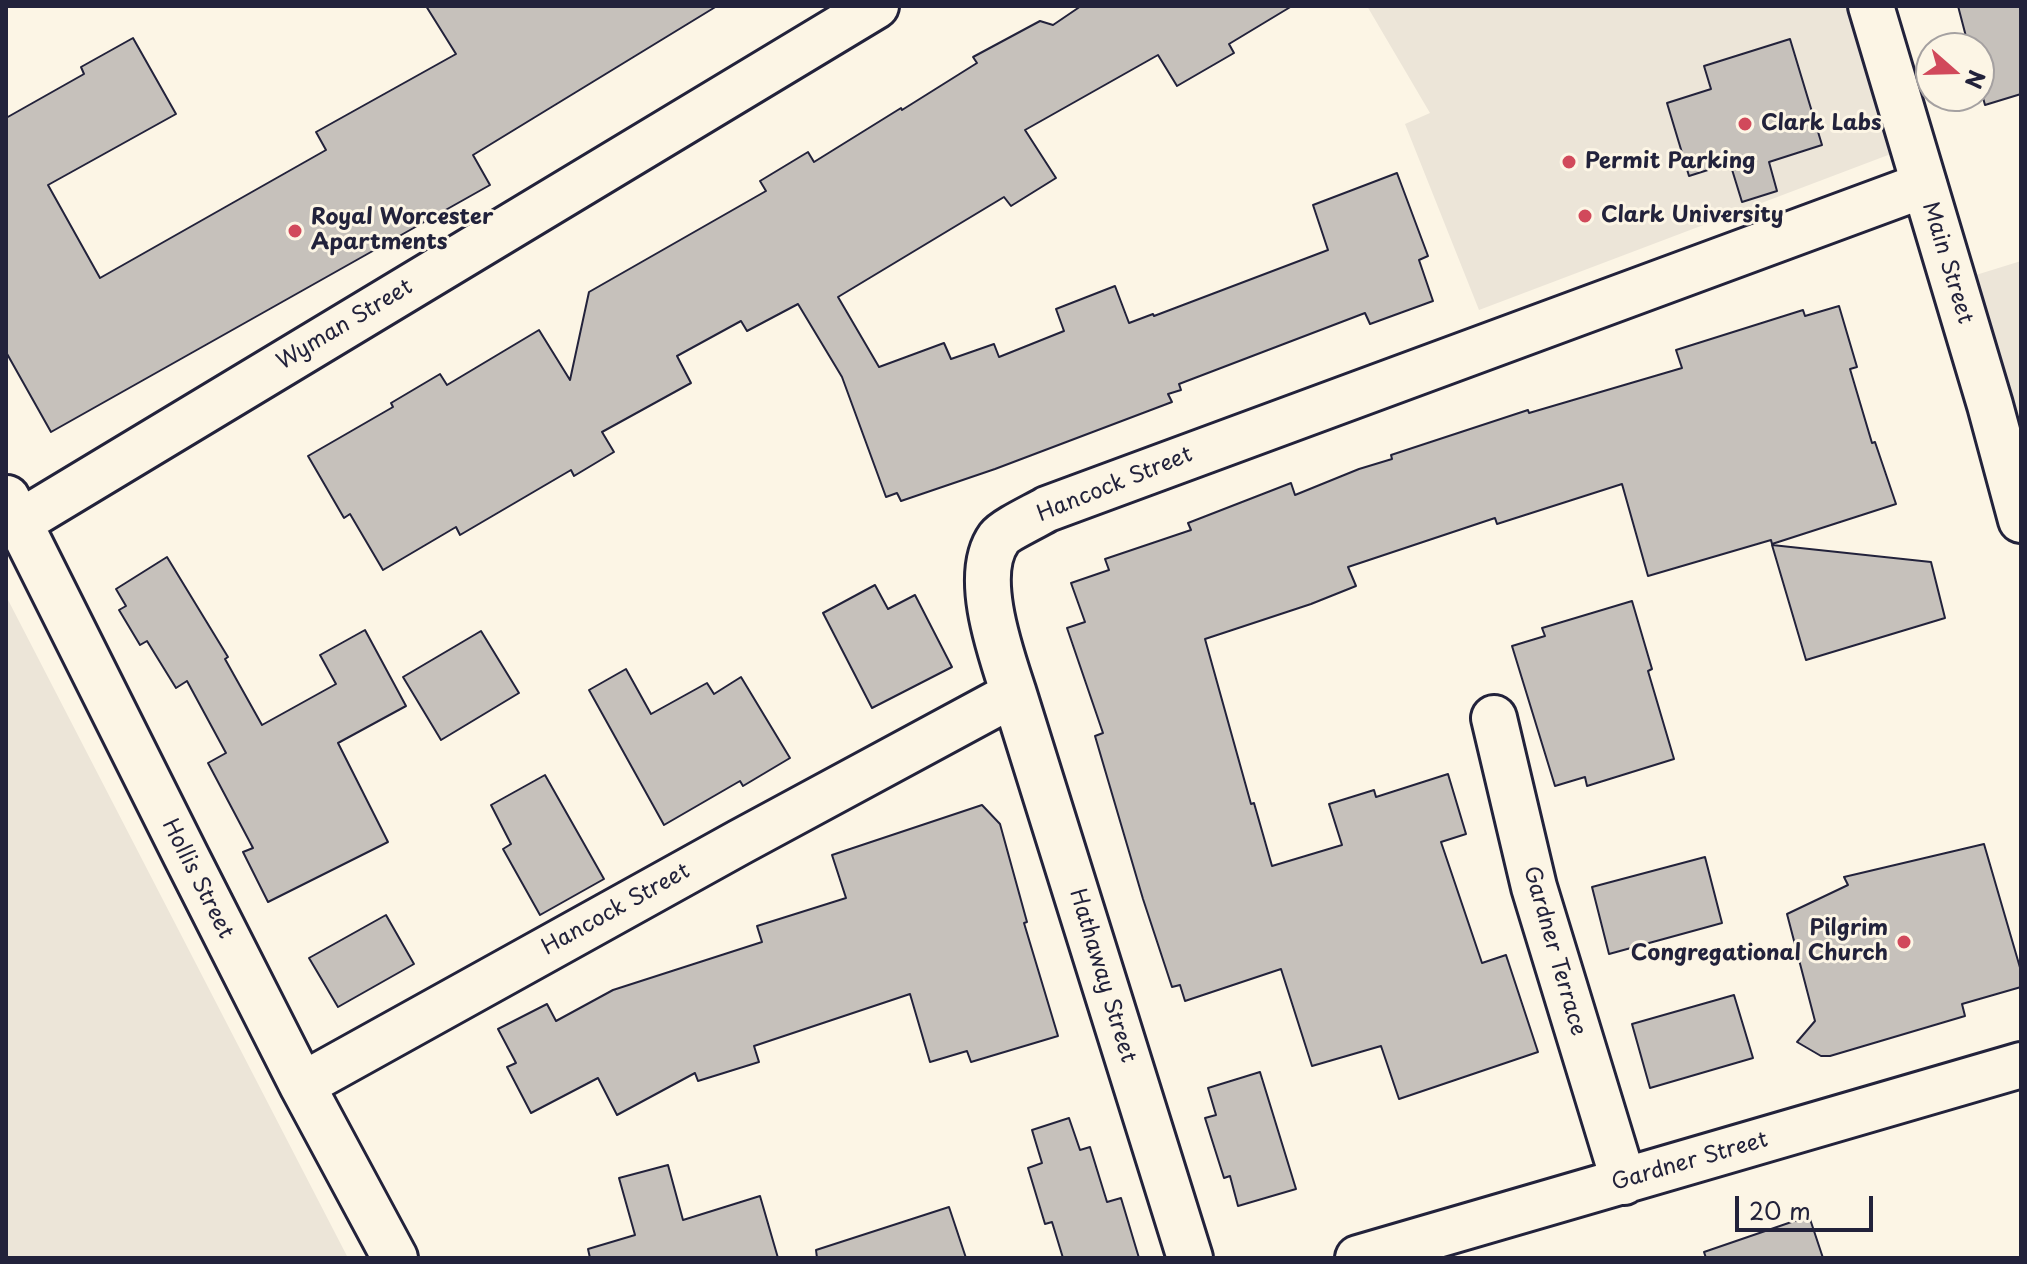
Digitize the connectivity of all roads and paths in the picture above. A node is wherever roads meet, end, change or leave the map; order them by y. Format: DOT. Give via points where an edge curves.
graph roads {
  1 [pos="876,6"];
  2 [pos="1871,6"];
  3 [pos="1924,185"];
  4 [pos="13,509"];
  5 [pos="2021,520"];
  6 [pos="1014,694"];
  7 [pos="1494,718"];
  8 [pos="2021,1065"];
  9 [pos="302,1085"];
  10 [pos="1624,1182"];
  11 [pos="395,1258"];
  12 [pos="1190,1258"];
  13 [pos="1358,1258"];
  1 -- 4 [label="street, Wyman Street"];
  2 -- 3 [label="street, Main Street"];
  3 -- 5 [label="street, Main Street"];
  3 -- 6 [label="street, Hancock Street" via="1047,509 1000,536 988,563 988,600"];
  4 -- 9 [label="street, Hollis Street"];
  6 -- 9 [label="street, Hancock Street"];
  6 -- 12 [label="street, Hathaway Street"];
  7 -- 10 [label="street, Gardner Terrace" via="1534,887"];
  8 -- 10 [label="street, Gardner Street"];
  9 -- 11 [label="street, Hollis Street"];
  10 -- 13 [label="street, Gardner Street"];
}
